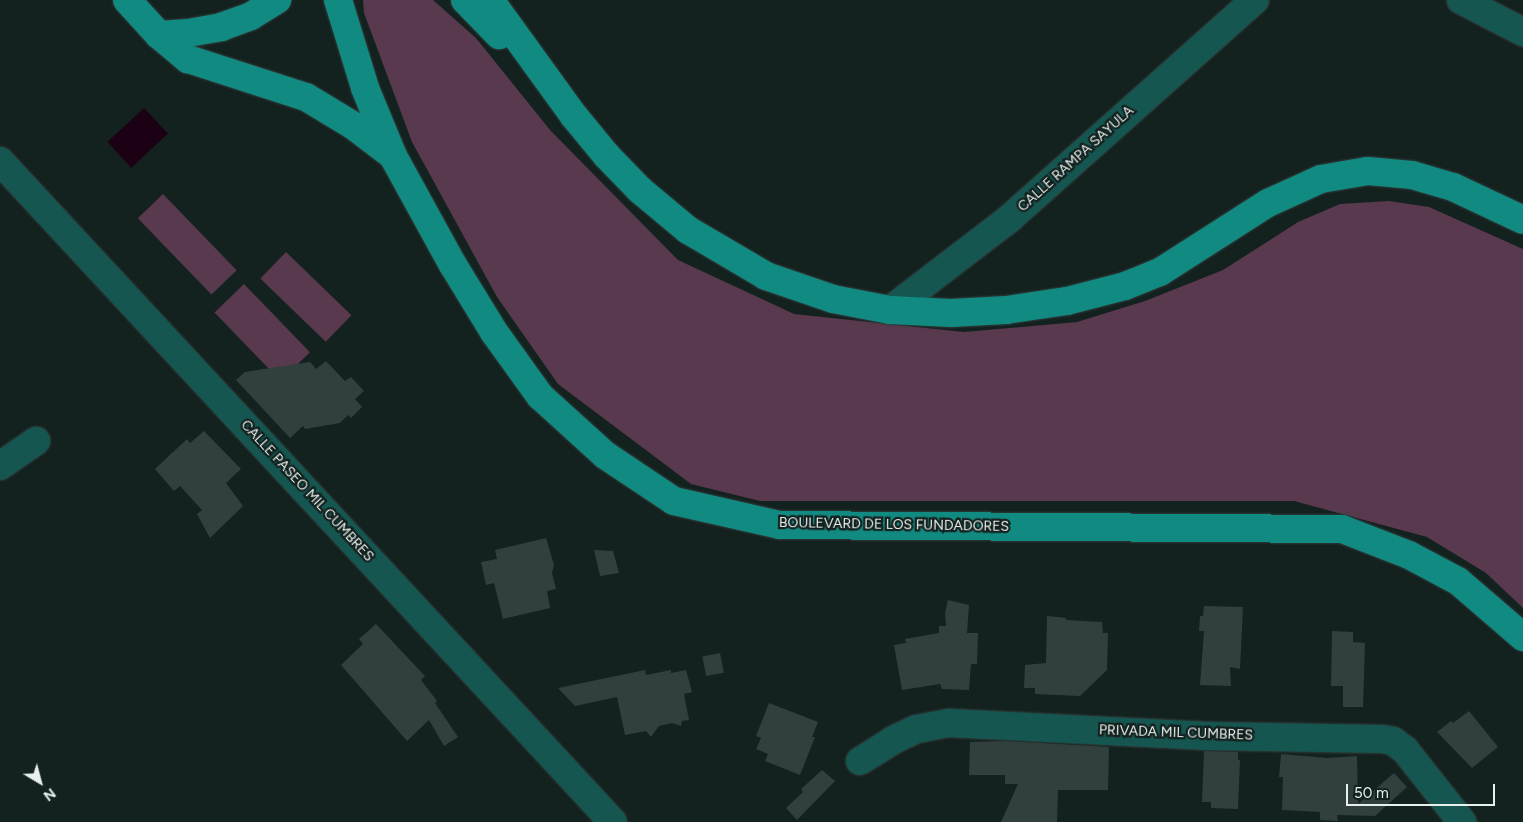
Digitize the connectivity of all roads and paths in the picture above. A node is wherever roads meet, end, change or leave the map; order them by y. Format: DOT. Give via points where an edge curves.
graph roads {
  1 [pos="127,0"];
  2 [pos="277,0"];
  3 [pos="338,0"];
  4 [pos="465,0"];
  5 [pos="490,0"];
  6 [pos="1255,0"];
  7 [pos="1462,0"];
  8 [pos="1523,32"];
  9 [pos="160,35"];
  10 [pos="535,64"];
  11 [pos="393,156"];
  12 [pos="0,160"];
  13 [pos="1523,220"];
  14 [pos="890,310"];
  15 [pos="36,441"];
  16 [pos="0,466"];
  17 [pos="1523,637"];
  18 [pos="860,760"];
  19 [pos="614,822"];
  20 [pos="1462,822"];
  1 -- 9 [label="main road"];
  2 -- 9 [label="main road" via="251,16 221,27"];
  3 -- 11 [label="main road, BOULEVARD DE LOS FUNDADORES" via="365,88"];
  4 -- 10 [label="main road" via="509,44"];
  5 -- 10 [label="main road"];
  6 -- 14 [label="street, CALLE RAMPA SAYULA" via="1010,219"];
  7 -- 8 [label="street"];
  9 -- 11 [label="main road" via="188,59 306,97 354,126"];
  10 -- 14 [label="main road" via="606,156 688,230 766,276 833,299"];
  11 -- 17 [label="main road, BOULEVARD DE LOS FUNDADORES" via="488,324 540,396 605,455 674,501 780,525 1342,530 1408,555 1458,581"];
  12 -- 19 [label="street, CALLE PASEO MIL CUMBRES"];
  13 -- 14 [label="main road" via="1444,185 1412,175 1368,171 1321,179 1268,203 1160,272 1125,286 1067,301 1006,310 951,313"];
  15 -- 16 [label="street"];
  18 -- 20 [label="street, PRIVADA MIL CUMBRES" via="916,729 949,724 1208,736 1382,739 1406,750"];
}
